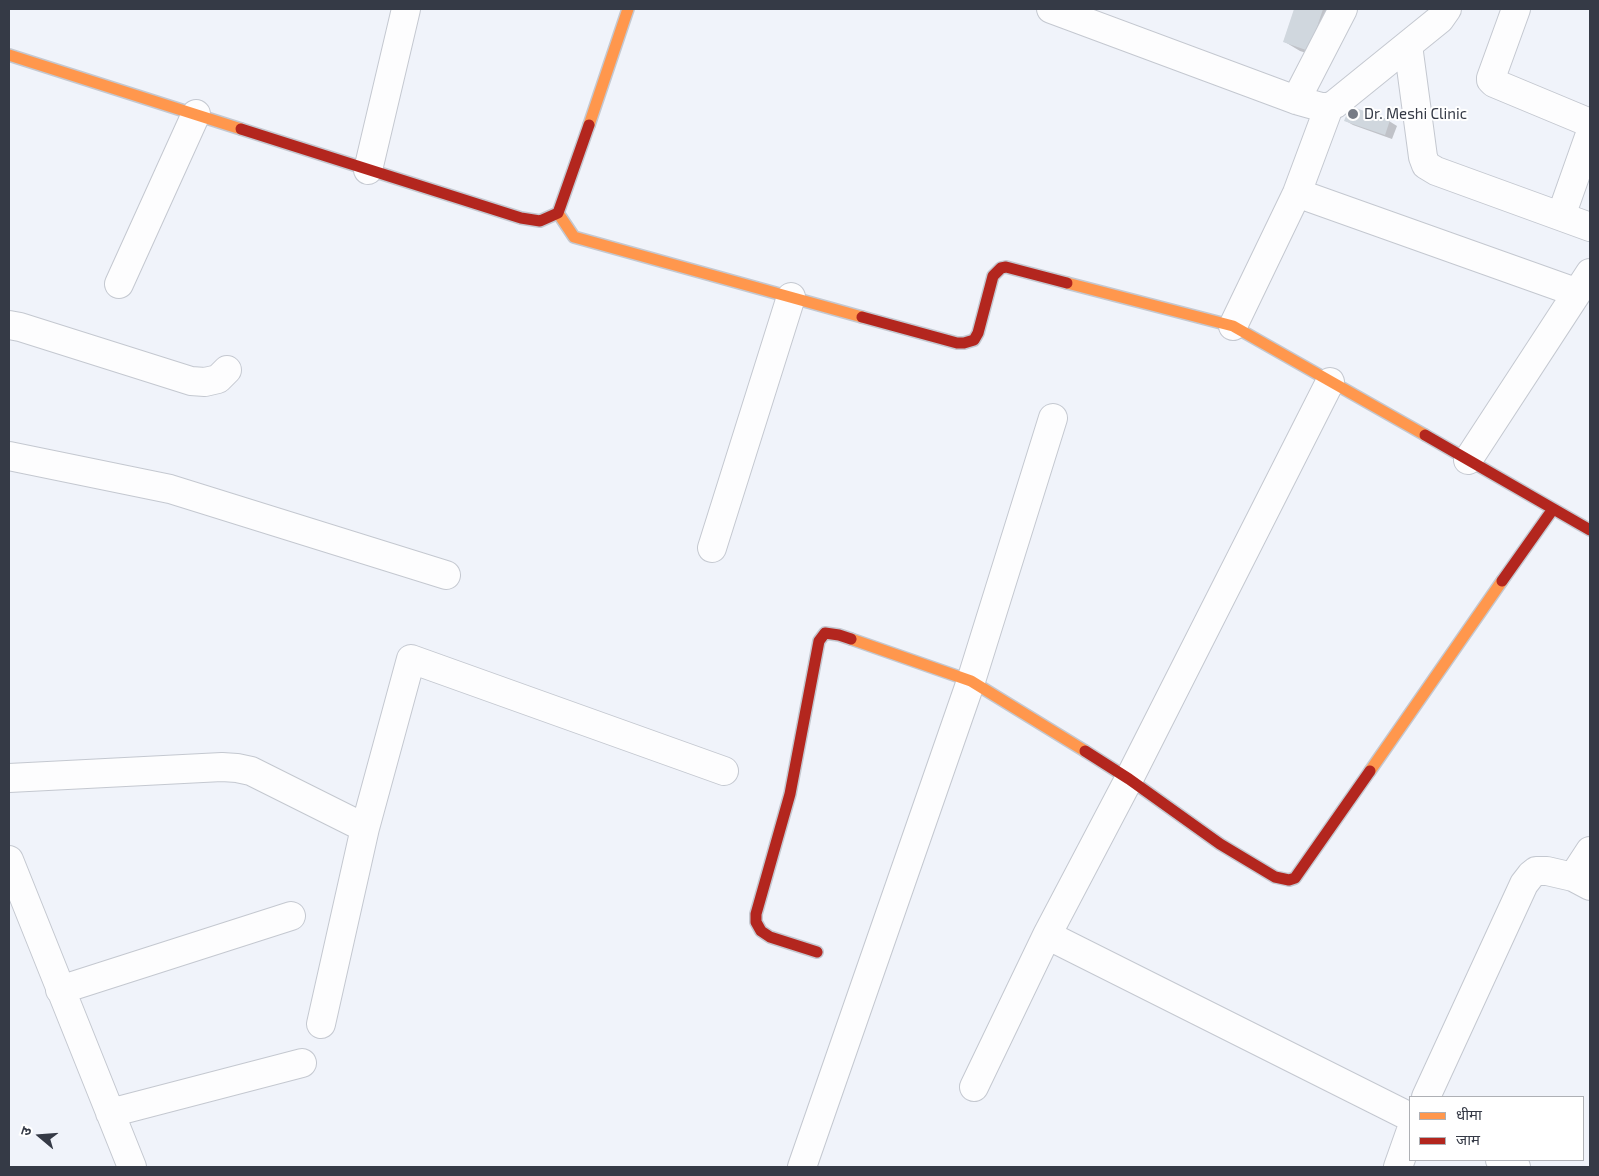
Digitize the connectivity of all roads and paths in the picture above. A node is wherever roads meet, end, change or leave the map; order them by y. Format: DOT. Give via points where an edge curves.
graph roads {
  1 [pos="406,9"];
  2 [pos="628,9"];
  3 [pos="1052,9"];
  4 [pos="1343,9"];
  5 [pos="1516,9"];
  6 [pos="1435,12"];
  7 [pos="1408,45"];
  8 [pos="9,55"];
  9 [pos="1296,100"];
  10 [pos="1329,107"];
  11 [pos="196,114"];
  12 [pos="1590,122"];
  13 [pos="1590,134"];
  14 [pos="368,170"];
  15 [pos="1297,193"];
  16 [pos="558,213"];
  17 [pos="1561,216"];
  18 [pos="1590,228"];
  19 [pos="119,284"];
  20 [pos="1583,284"];
  21 [pos="791,297"];
  22 [pos="9,325"];
  23 [pos="1233,326"];
  24 [pos="227,370"];
  25 [pos="1330,382"];
  26 [pos="1053,418"];
  27 [pos="9,456"];
  28 [pos="1468,460"];
  29 [pos="1553,509"];
  30 [pos="1590,530"];
  31 [pos="712,548"];
  32 [pos="446,575"];
  33 [pos="971,681"];
  34 [pos="724,771"];
  35 [pos="9,778"];
  36 [pos="1129,779"];
  37 [pos="365,828"];
  38 [pos="1590,851"];
  39 [pos="9,860"];
  40 [pos="1582,882"];
  41 [pos="291,916"];
  42 [pos="1047,935"];
  43 [pos="817,952"];
  44 [pos="60,990"];
  45 [pos="321,1024"];
  46 [pos="302,1063"];
  47 [pos="974,1087"];
  48 [pos="1426,1096"];
  49 [pos="110,1113"];
  50 [pos="1409,1116"];
  51 [pos="1409,1136"];
  52 [pos="1502,1161"];
  53 [pos="132,1167"];
  54 [pos="802,1167"];
  55 [pos="1398,1167"];
  56 [pos="1516,1167"];
  1 -- 14 [label="street"];
  2 -- 16 [label="street"];
  3 -- 9 [label="street"];
  4 -- 9 [label="street"];
  5 -- 12 [label="street" via="1491,80"];
  6 -- 7 [label="street"];
  7 -- 10 [label="street"];
  7 -- 17 [label="street" via="1426,165"];
  8 -- 11 [label="street"];
  9 -- 10 [label="street"];
  10 -- 15 [label="street"];
  11 -- 14 [label="street"];
  11 -- 19 [label="street"];
  13 -- 17 [label="street"];
  14 -- 16 [label="street" via="521,218 540,221"];
  15 -- 20 [label="street" via="1575,292"];
  15 -- 23 [label="street"];
  16 -- 21 [label="street" via="574,237"];
  17 -- 18 [label="street"];
  20 -- 28 [label="street"];
  21 -- 23 [label="street" via="964,343 974,340 978,333 993,276 1001,268 1006,268"];
  21 -- 31 [label="street"];
  22 -- 24 [label="street" via="191,382 218,379"];
  23 -- 25 [label="street"];
  25 -- 28 [label="street"];
  25 -- 36 [label="street"];
  26 -- 33 [label="street"];
  27 -- 32 [label="street" via="170,489"];
  28 -- 29 [label="street"];
  29 -- 30 [label="street"];
  29 -- 36 [label="street" via="1295,878 1284,880 1275,877 1220,844"];
  33 -- 36 [label="street"];
  33 -- 43 [label="street" via="832,633 825,633 819,641 790,794 756,914 761,931 770,937"];
  33 -- 54 [label="street"];
  34 -- 37 [label="street" via="412,659"];
  35 -- 37 [label="street" via="237,768 251,771"];
  36 -- 42 [label="street"];
  37 -- 45 [label="street"];
  38 -- 40 [label="street"];
  39 -- 44 [label="street"];
  40 -- 48 [label="street" via="1547,871 1536,871 1524,884"];
  41 -- 44 [label="street"];
  42 -- 47 [label="street"];
  42 -- 50 [label="street"];
  44 -- 49 [label="street"];
  46 -- 49 [label="street"];
  49 -- 53 [label="street"];
  51 -- 55 [label="street"];
  52 -- 56 [label="street"];
}
